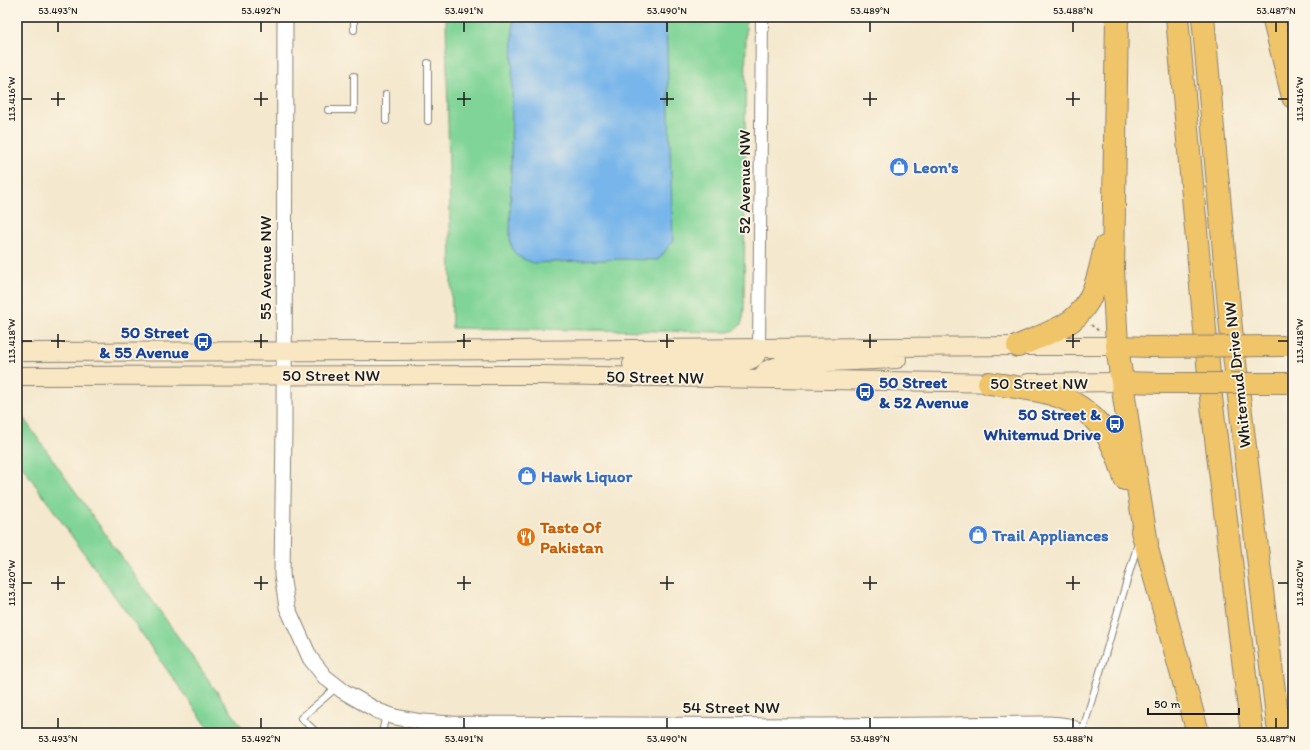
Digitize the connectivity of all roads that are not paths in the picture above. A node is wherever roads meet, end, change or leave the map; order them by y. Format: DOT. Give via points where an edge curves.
graph roads {
  1 [pos="285,17"];
  2 [pos="354,17"];
  3 [pos="762,17"];
  4 [pos="1117,17"];
  5 [pos="1176,17"];
  6 [pos="1203,17"];
  7 [pos="1273,17"];
  8 [pos="354,30"];
  9 [pos="428,63"];
  10 [pos="354,76"];
  11 [pos="386,94"];
  12 [pos="1293,97"];
  13 [pos="328,110"];
  14 [pos="386,121"];
  15 [pos="428,121"];
  16 [pos="1113,211"];
  17 [pos="1018,346"];
  18 [pos="1117,346"];
  19 [pos="1289,346"];
  20 [pos="951,347"];
  21 [pos="759,348"];
  22 [pos="284,351"];
  23 [pos="17,352"];
  24 [pos="284,375"];
  25 [pos="541,375"];
  26 [pos="17,376"];
  27 [pos="761,378"];
  28 [pos="1122,382"];
  29 [pos="989,383"];
  30 [pos="1291,383"];
  31 [pos="1144,537"];
  32 [pos="325,677"];
  33 [pos="337,687"];
  34 [pos="386,714"];
  35 [pos="540,729"];
  36 [pos="820,729"];
  37 [pos="1079,732"];
  38 [pos="317,733"];
  39 [pos="382,733"];
  40 [pos="1198,733"];
  41 [pos="1252,733"];
  42 [pos="1280,733"];
  1 -- 22 [label="street, 55 Avenue NW"];
  2 -- 8 [label="lane"];
  3 -- 21 [label="street, 52 Avenue NW"];
  4 -- 16 [label="highway"];
  5 -- 41 [label="highway, Whitemud Drive NW" via="1211,397"];
  6 -- 42 [label="highway, Whitemud Drive NW" via="1232,337"];
  7 -- 12 [label="highway"];
  9 -- 15 [label="lane"];
  10 -- 13 [label="lane" via="354,110"];
  11 -- 14 [label="lane"];
  16 -- 17 [label="highway" via="1095,288 1085,306 1071,321"];
  16 -- 18 [label="highway"];
  17 -- 18 [label="main road, 50 Street NW"];
  17 -- 20 [label="main road, 50 Street NW"];
  18 -- 19 [label="main road, 50 Street NW, bridge"];
  18 -- 28 [label="highway"];
  20 -- 21 [label="main road, 50 Street NW"];
  20 -- 27 [label="main road" via="900,359 784,364 767,370"];
  21 -- 22 [label="main road, 50 Street NW"];
  21 -- 25 [label="main road" via="757,355 750,360 737,363 622,365"];
  22 -- 23 [label="main road, 50 Street NW"];
  22 -- 24 [label="street, 55 Avenue NW"];
  24 -- 25 [label="main road, 50 Street NW"];
  24 -- 26 [label="main road, 50 Street NW"];
  24 -- 32 [label="street, 55 Avenue NW" via="282,575 287,607 310,658"];
  25 -- 27 [label="main road, 50 Street NW"];
  27 -- 29 [label="main road, 50 Street NW"];
  28 -- 29 [label="main road, 50 Street NW"];
  28 -- 30 [label="main road, 50 Street NW, bridge"];
  28 -- 31 [label="highway"];
  29 -- 31 [label="highway" via="1044,392 1067,399 1091,415 1106,432 1117,452"];
  31 -- 37 [label="lane"];
  31 -- 40 [label="highway"];
  32 -- 33 [label="street, 54 Street NW"];
  33 -- 34 [label="street, 54 Street NW"];
  33 -- 38 [label="lane" via="301,718"];
  34 -- 35 [label="street, 54 Street NW" via="422,722"];
  34 -- 39 [label="lane"];
  35 -- 36 [label="street, 54 Street NW"];
  36 -- 37 [label="street, 54 Street NW" via="1048,724 1067,725"];
}
